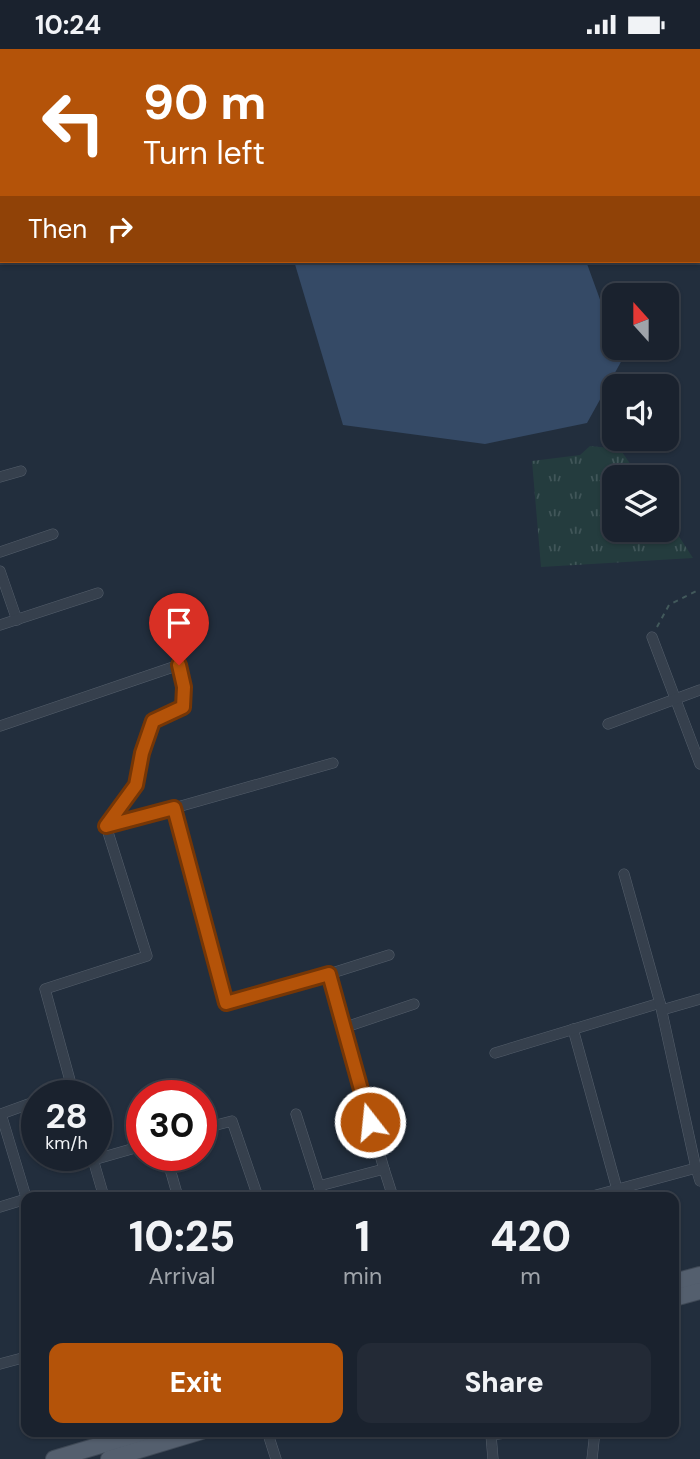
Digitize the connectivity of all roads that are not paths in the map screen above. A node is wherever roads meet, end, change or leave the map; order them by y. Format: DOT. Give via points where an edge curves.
graph roads {
  1 [pos="21,471"];
  2 [pos="0,477"];
  3 [pos="53,534"];
  4 [pos="0,552"];
  5 [pos="0,571"];
  6 [pos="98,593"];
  7 [pos="17,620"];
  8 [pos="0,625"];
  9 [pos="652,637"];
  10 [pos="700,690"];
  11 [pos="675,699"];
  12 [pos="608,724"];
  13 [pos="0,726"];
  14 [pos="334,763"];
  15 [pos="700,764"];
  16 [pos="174,808"];
  17 [pos="106,826"];
  18 [pos="624,874"];
  19 [pos="389,955"];
  20 [pos="329,974"];
  21 [pos="700,999"];
  22 [pos="414,1004"];
  23 [pos="661,1007"];
  24 [pos="343,1028"];
  25 [pos="573,1030"];
  26 [pos="495,1053"];
  27 [pos="70,1080"];
  28 [pos="21,1107"];
  29 [pos="0,1114"];
  30 [pos="296,1114"];
  31 [pos="217,1125"];
  32 [pos="696,1168"];
  33 [pos="384,1169"];
  34 [pos="97,1171"];
  35 [pos="171,1171"];
  36 [pos="700,1181"];
  37 [pos="319,1186"];
  38 [pos="617,1189"];
  39 [pos="24,1192"];
  40 [pos="103,1192"];
  41 [pos="177,1192"];
  42 [pos="256,1192"];
  43 [pos="321,1192"];
  44 [pos="391,1192"];
  45 [pos="606,1192"];
  46 [pos="21,1200"];
  47 [pos="0,1207"];
  48 [pos="700,1275"];
  49 [pos="679,1281"];
  50 [pos="700,1291"];
  51 [pos="679,1297"];
  52 [pos="21,1358"];
  53 [pos="0,1364"];
  54 [pos="138,1437"];
  55 [pos="177,1437"];
  56 [pos="269,1437"];
  57 [pos="491,1437"];
  58 [pos="594,1437"];
  59 [pos="108,1454"];
  60 [pos="54,1459"];
  61 [pos="276,1459"];
  62 [pos="493,1459"];
  63 [pos="592,1459"];
  1 -- 2 [label="street"];
  3 -- 4 [label="street"];
  5 -- 7 [label="street"];
  6 -- 7 [label="street"];
  7 -- 8 [label="street"];
  9 -- 11 [label="street"];
  10 -- 11 [label="street"];
  11 -- 12 [label="street"];
  11 -- 15 [label="street"];
  13 -- 17 [label="street" via="179,665 183,707 153,721 136,785"];
  14 -- 16 [label="street"];
  16 -- 17 [label="street"];
  16 -- 20 [label="street" via="226,1003"];
  17 -- 27 [label="street" via="147,957 46,989"];
  18 -- 23 [label="street"];
  19 -- 20 [label="street"];
  20 -- 24 [label="street"];
  21 -- 23 [label="street"];
  22 -- 24 [label="street"];
  23 -- 25 [label="street"];
  23 -- 32 [label="street"];
  24 -- 33 [label="street"];
  25 -- 26 [label="street"];
  25 -- 38 [label="street"];
  28 -- 29 [label="street"];
  29 -- 39 [label="street"];
  30 -- 37 [label="street"];
  31 -- 42 [label="street" via="232,1121"];
  32 -- 36 [label="street"];
  32 -- 38 [label="street"];
  33 -- 37 [label="street"];
  33 -- 44 [label="street"];
  34 -- 40 [label="street"];
  35 -- 41 [label="street"];
  37 -- 43 [label="street"];
  38 -- 45 [label="street"];
  46 -- 47 [label="street"];
  48 -- 49 [label="main road"];
  50 -- 51 [label="main road"];
  52 -- 53 [label="street"];
  54 -- 59 [label="main road"];
  55 -- 59 [label="main road"];
  56 -- 61 [label="street"];
  57 -- 62 [label="street"];
  58 -- 63 [label="street"];
  59 -- 60 [label="main road"];
}
